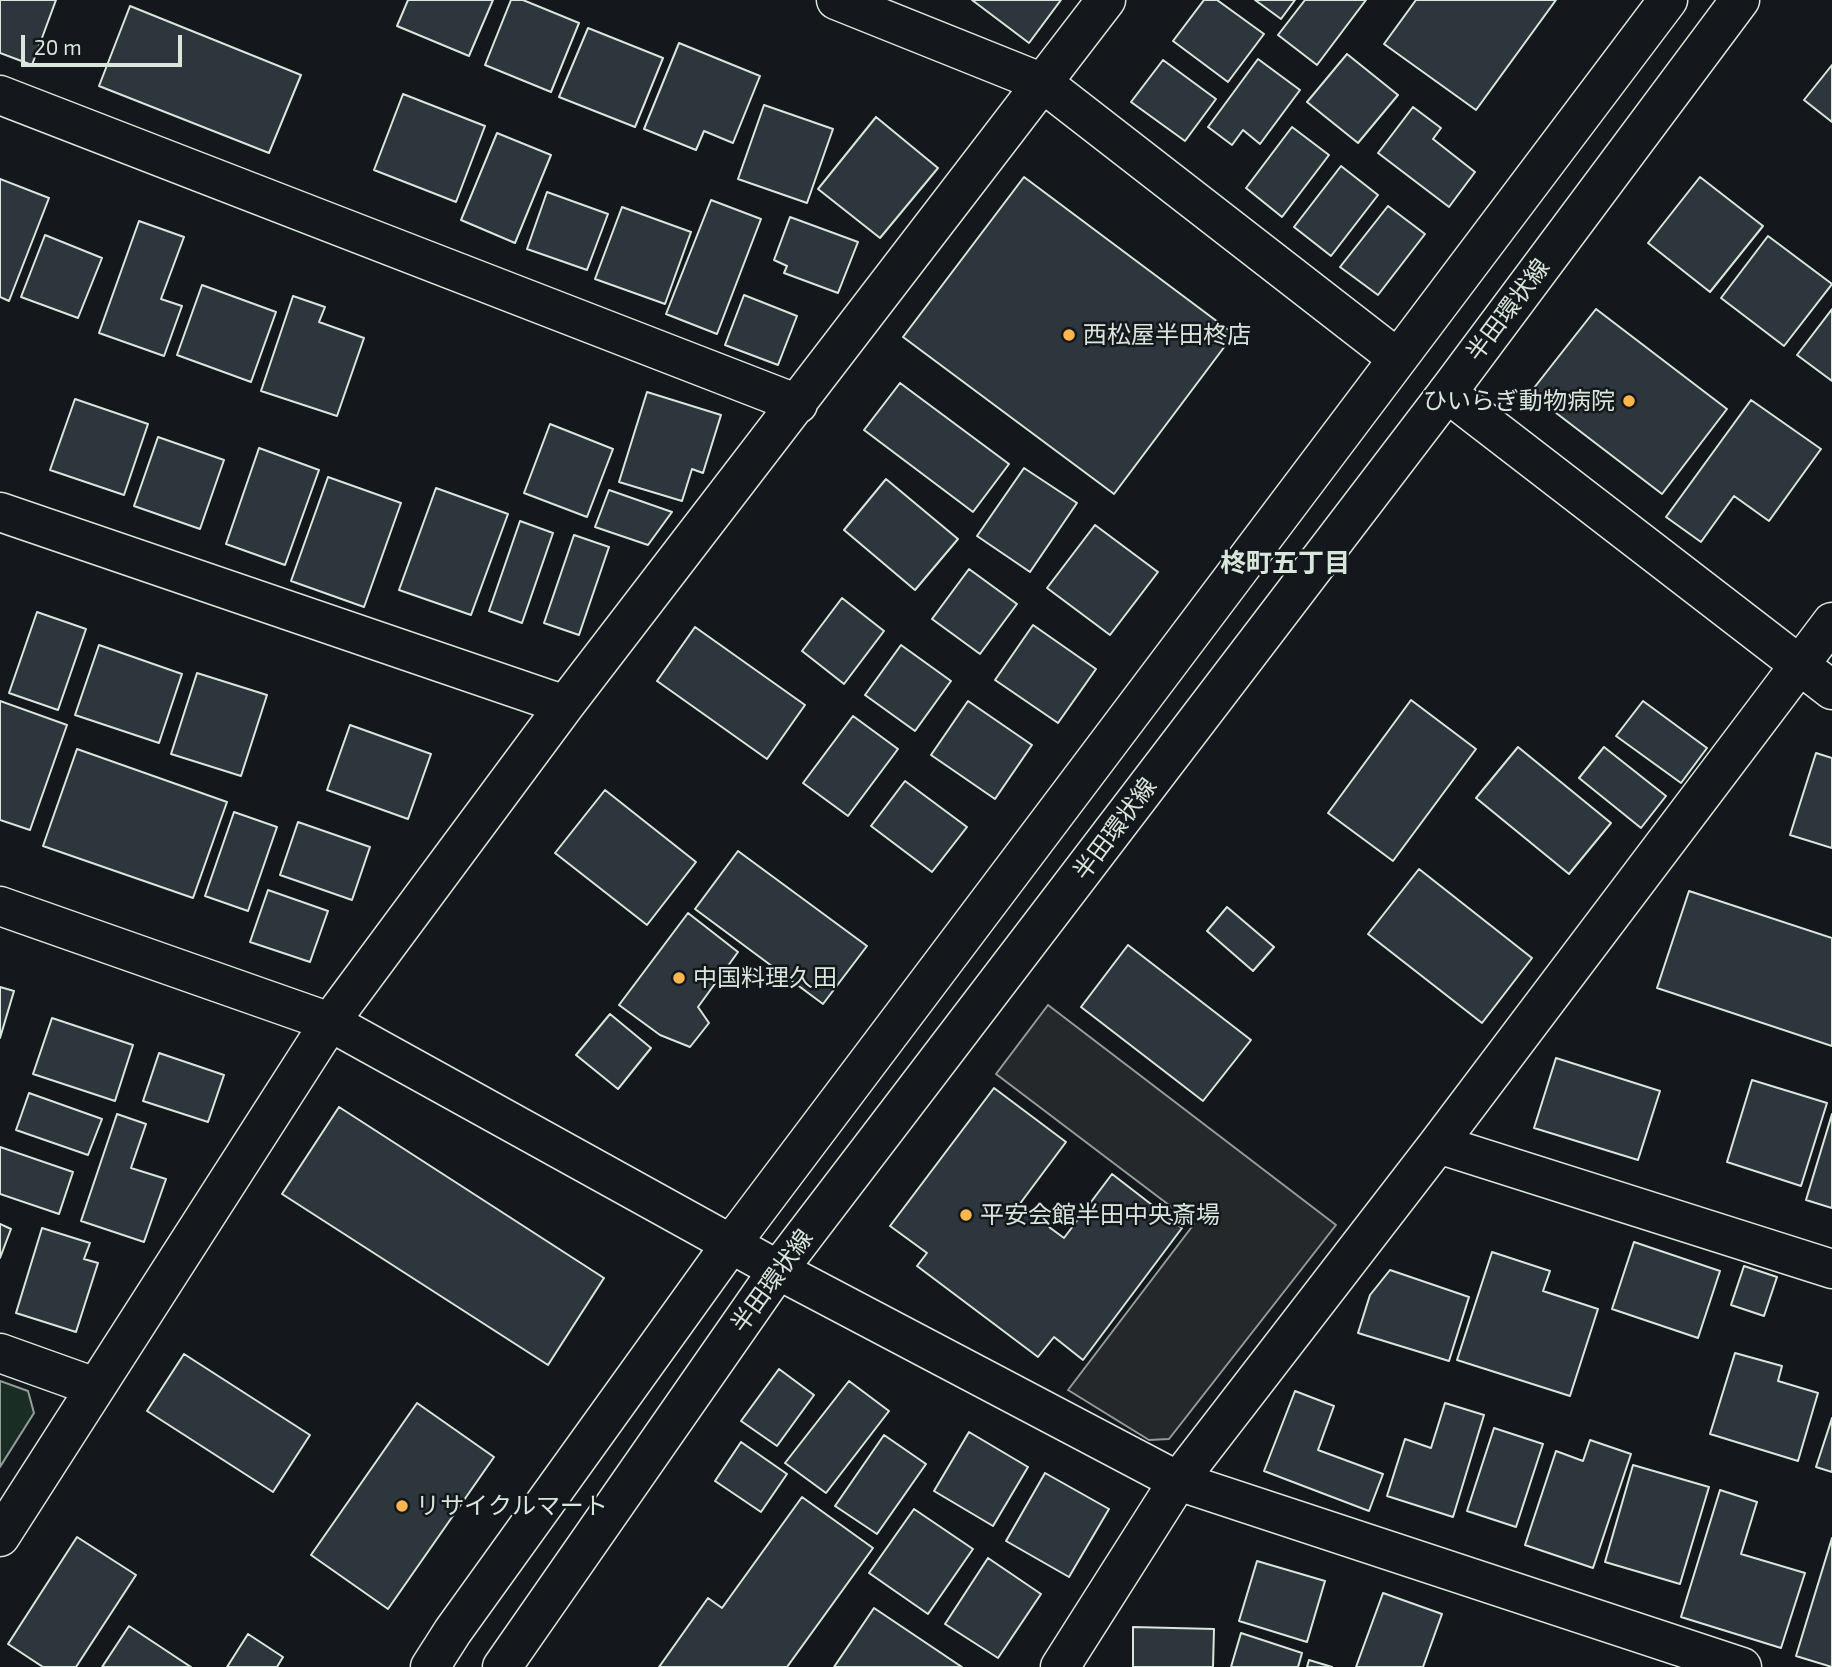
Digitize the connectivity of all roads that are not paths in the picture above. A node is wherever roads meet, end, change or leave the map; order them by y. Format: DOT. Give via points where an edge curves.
graph roads {
  1 [pos="836,0"];
  2 [pos="1107,0"];
  3 [pos="1668,0"];
  4 [pos="1740,0"];
  5 [pos="1043,83"];
  6 [pos="0,95"];
  7 [pos="1397,358"];
  8 [pos="1447,393"];
  9 [pos="798,404"];
  10 [pos="0,512"];
  11 [pos="1832,622"];
  12 [pos="1799,665"];
  13 [pos="1832,690"];
  14 [pos="565,705"];
  15 [pos="0,906"];
  16 [pos="331,1022"];
  17 [pos="1438,1144"];
  18 [pos="731,1244"];
  19 [pos="1832,1269"];
  20 [pos="778,1270"];
  21 [pos="0,1353"];
  22 [pos="94,1387"];
  23 [pos="1178,1480"];
  24 [pos="0,1537"];
  25 [pos="430,1667"];
  26 [pos="502,1667"];
  27 [pos="1060,1667"];
  28 [pos="1742,1667"];
  1 -- 5 [label="street"];
  2 -- 5 [label="street"];
  3 -- 7 [label="street"];
  4 -- 8 [label="street, 半田環状線"];
  5 -- 7 [label="street"];
  5 -- 9 [label="street"];
  6 -- 9 [label="street"];
  7 -- 18 [label="street"];
  8 -- 12 [label="street"];
  8 -- 20 [label="street, 半田環状線"];
  9 -- 14 [label="street"];
  10 -- 14 [label="street"];
  11 -- 12 [label="street"];
  12 -- 13 [label="street"];
  12 -- 17 [label="street"];
  14 -- 16 [label="street"];
  15 -- 16 [label="street"];
  16 -- 18 [label="street"];
  16 -- 22 [label="street"];
  17 -- 19 [label="street"];
  17 -- 23 [label="street"];
  18 -- 20 [label="street"];
  18 -- 25 [label="street"];
  20 -- 23 [label="street"];
  20 -- 26 [label="street, 半田環状線"];
  21 -- 22 [label="street"];
  22 -- 24 [label="street"];
  23 -- 27 [label="street"];
  23 -- 28 [label="street"];
}
